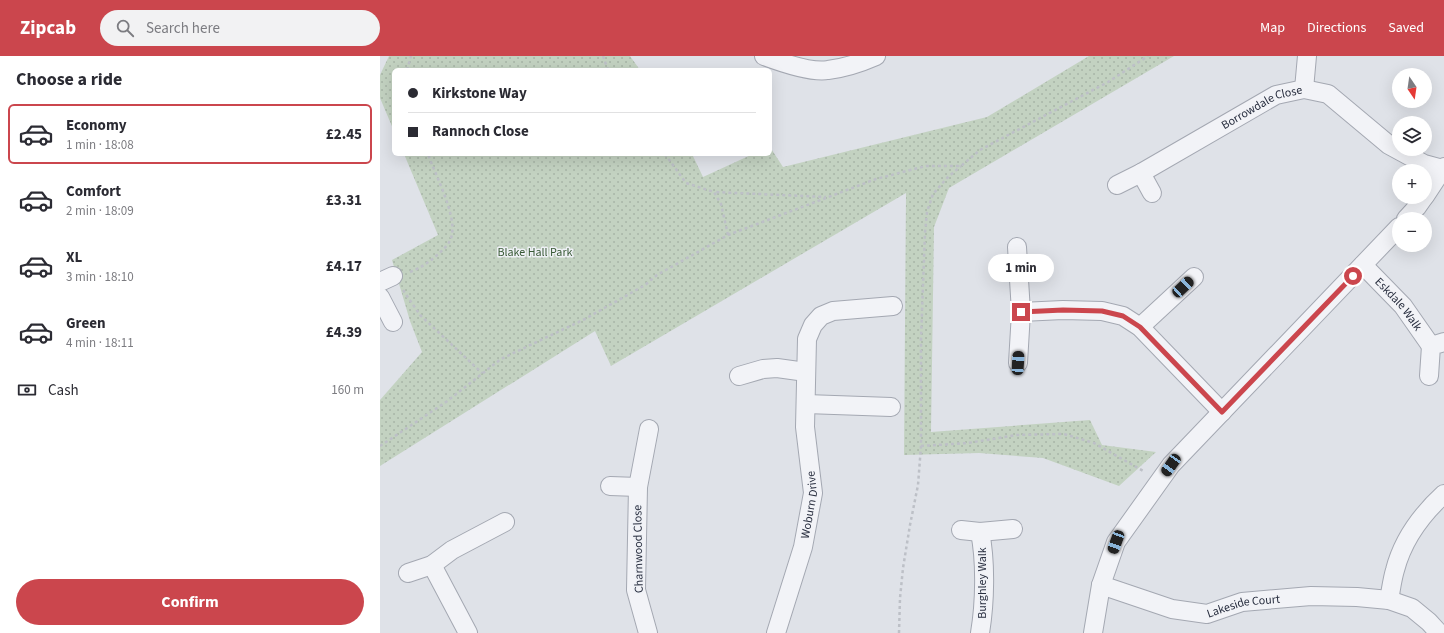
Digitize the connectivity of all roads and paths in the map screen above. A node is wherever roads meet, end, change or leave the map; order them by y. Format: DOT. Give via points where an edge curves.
graph roads {
  1 [pos="411,56"];
  2 [pos="603,56"];
  3 [pos="764,56"];
  4 [pos="876,56"];
  5 [pos="1148,56"];
  6 [pos="1307,56"];
  7 [pos="408,68"];
  8 [pos="607,68"];
  9 [pos="1304,89"];
  10 [pos="429,156"];
  11 [pos="666,156"];
  12 [pos="961,166"];
  13 [pos="1443,168"];
  14 [pos="1141,173"];
  15 [pos="1117,184"];
  16 [pos="1432,184"];
  17 [pos="714,192"];
  18 [pos="1152,193"];
  19 [pos="827,197"];
  20 [pos="1419,204"];
  21 [pos="1412,212"];
  22 [pos="1392,234"];
  23 [pos="728,235"];
  24 [pos="1017,247"];
  25 [pos="1363,265"];
  26 [pos="1194,277"];
  27 [pos="387,279"];
  28 [pos="380,297"];
  29 [pos="893,306"];
  30 [pos="1021,312"];
  31 [pos="393,322"];
  32 [pos="1140,327"];
  33 [pos="1438,344"];
  34 [pos="1018,363"];
  35 [pos="806,372"];
  36 [pos="482,373"];
  37 [pos="739,376"];
  38 [pos="1429,376"];
  39 [pos="806,404"];
  40 [pos="891,407"];
  41 [pos="1222,412"];
  42 [pos="649,429"];
  43 [pos="380,446"];
  44 [pos="922,446"];
  45 [pos="1160,480"];
  46 [pos="610,486"];
  47 [pos="638,487"];
  48 [pos="1444,494"];
  49 [pos="505,522"];
  50 [pos="1013,529"];
  51 [pos="961,530"];
  52 [pos="980,532"];
  53 [pos="432,565"];
  54 [pos="408,573"];
  55 [pos="1101,585"];
  56 [pos="1389,600"];
  57 [pos="468,633"];
  58 [pos="648,633"];
  59 [pos="776,633"];
  60 [pos="899,633"];
  61 [pos="980,633"];
  62 [pos="1093,633"];
  63 [pos="1439,633"];
  1 -- 7 [label="path"];
  2 -- 8 [label="path"];
  3 -- 4 [label="street" via="781,63 826,71 855,65"];
  5 -- 12 [label="path" via="1108,82 980,150"];
  6 -- 9 [label="street"];
  9 -- 13 [label="street, Borrowdale Close" via="1328,94 1389,145 1424,164"];
  9 -- 14 [label="street, Borrowdale Close" via="1276,95"];
  10 -- 27 [label="path" via="449,209 453,225 452,235 442,251 426,264"];
  11 -- 17 [label="path" via="686,183"];
  12 -- 19 [label="path" via="926,166 876,179"];
  12 -- 44 [label="path" via="933,194 927,212 921,338"];
  13 -- 16 [label="street"];
  14 -- 15 [label="street, Borrowdale Close"];
  14 -- 18 [label="street"];
  17 -- 19 [label="path"];
  17 -- 23 [label="path" via="721,204"];
  19 -- 23 [label="path"];
  20 -- 21 [label="street"];
  22 -- 25 [label="street"];
  23 -- 36 [label="path" via="585,319 501,359"];
  24 -- 30 [label="street"];
  25 -- 33 [label="street, Eskdale Walk"];
  25 -- 41 [label="street"];
  26 -- 32 [label="street"];
  27 -- 36 [label="path" via="420,315"];
  28 -- 31 [label="street"];
  29 -- 35 [label="street, Woburn Drive" via="833,311 821,316 813,325 807,339"];
  30 -- 32 [label="street" via="1102,311 1123,316"];
  30 -- 34 [label="street"];
  32 -- 41 [label="street"];
  33 -- 38 [label="street, Eskdale Walk"];
  35 -- 37 [label="street" via="777,368"];
  35 -- 39 [label="street, Woburn Drive"];
  36 -- 43 [label="path" via="446,402"];
  39 -- 40 [label="street"];
  39 -- 59 [label="street, Woburn Drive" via="813,493 803,547"];
  41 -- 45 [label="street"];
  42 -- 47 [label="street, Charnwood Close"];
  44 -- 45 [label="path" via="968,443 1016,435 1064,434 1094,443"];
  44 -- 60 [label="path" via="902,576"];
  45 -- 55 [label="street" via="1116,542"];
  46 -- 47 [label="street, Charnwood Close"];
  47 -- 58 [label="street, Charnwood Close" via="636,590"];
  48 -- 56 [label="street" via="1427,509 1413,528 1394,571"];
  49 -- 53 [label="street" via="452,550"];
  50 -- 52 [label="street, Burghley Walk"];
  51 -- 52 [label="street, Burghley Walk"];
  52 -- 61 [label="street, Burghley Walk" via="984,610"];
  53 -- 54 [label="street"];
  53 -- 57 [label="street"];
  55 -- 56 [label="street, Lakeside Court" via="1172,609 1207,614 1242,602 1311,596"];
  55 -- 62 [label="street"];
  56 -- 63 [label="street, Lakeside Court" via="1412,608"];
}
